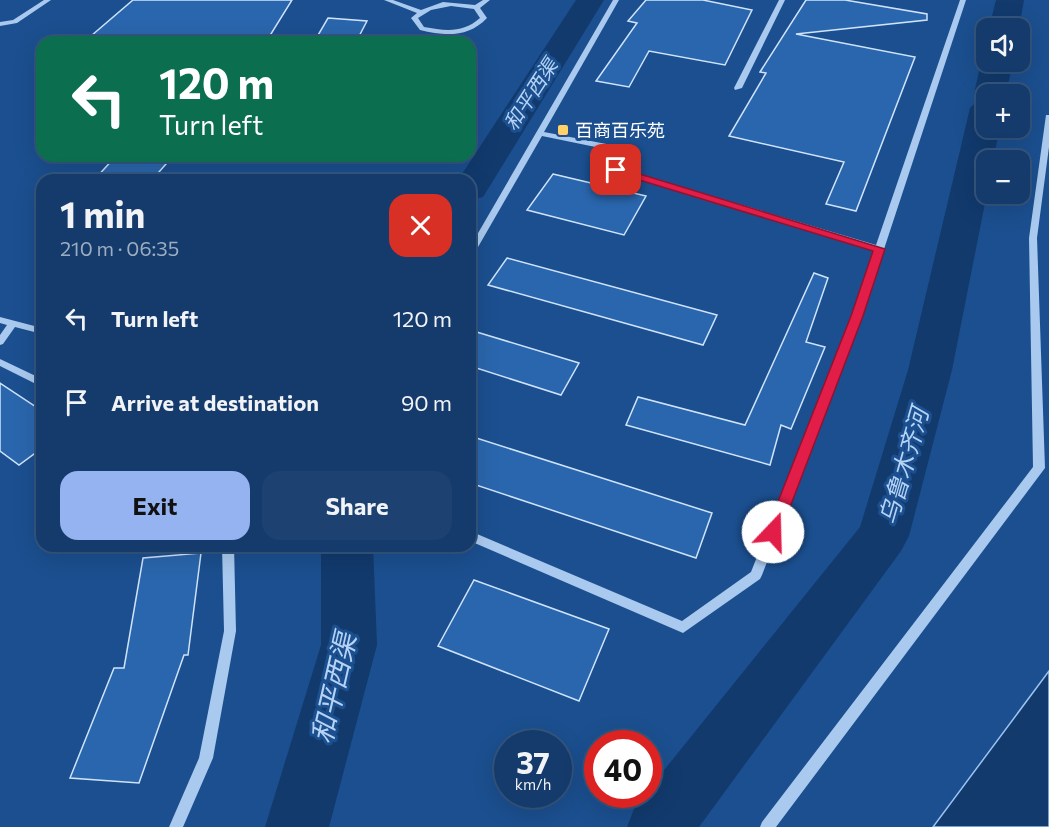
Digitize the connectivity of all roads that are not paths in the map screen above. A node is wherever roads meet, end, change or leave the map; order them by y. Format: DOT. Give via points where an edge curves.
graph roads {
  1 [pos="48,0"];
  2 [pos="387,0"];
  3 [pos="487,0"];
  4 [pos="616,0"];
  5 [pos="783,0"];
  6 [pos="963,0"];
  7 [pos="476,7"];
  8 [pos="421,12"];
  9 [pos="0,24"];
  10 [pos="738,88"];
  11 [pos="1049,117"];
  12 [pos="539,133"];
  13 [pos="476,243"];
  14 [pos="879,249"];
  15 [pos="0,320"];
  16 [pos="13,323"];
  17 [pos="36,329"];
  18 [pos="0,342"];
  19 [pos="0,362"];
  20 [pos="36,380"];
  21 [pos="476,539"];
  22 [pos="228,552"];
  23 [pos="176,827"];
  24 [pos="767,827"];
  1 -- 9 [label="street" via="15,22"];
  2 -- 8 [label="street"];
  3 -- 7 [label="street"];
  4 -- 12 [label="street"];
  5 -- 10 [label="street"];
  6 -- 14 [label="street"];
  7 -- 8 [label="street" via="452,2 427,6"];
  7 -- 8 [label="street" via="484,18 472,30 447,34 422,29 414,18"];
  11 -- 24 [label="street" via="1033,238 1039,468"];
  12 -- 13 [label="street"];
  12 -- 14 [label="street" via="619,149 616,170"];
  14 -- 21 [label="street" via="857,316 756,575 682,627"];
  15 -- 16 [label="street"];
  16 -- 17 [label="street"];
  16 -- 18 [label="street"];
  19 -- 20 [label="street"];
  22 -- 23 [label="street" via="230,631 206,758"];
}
